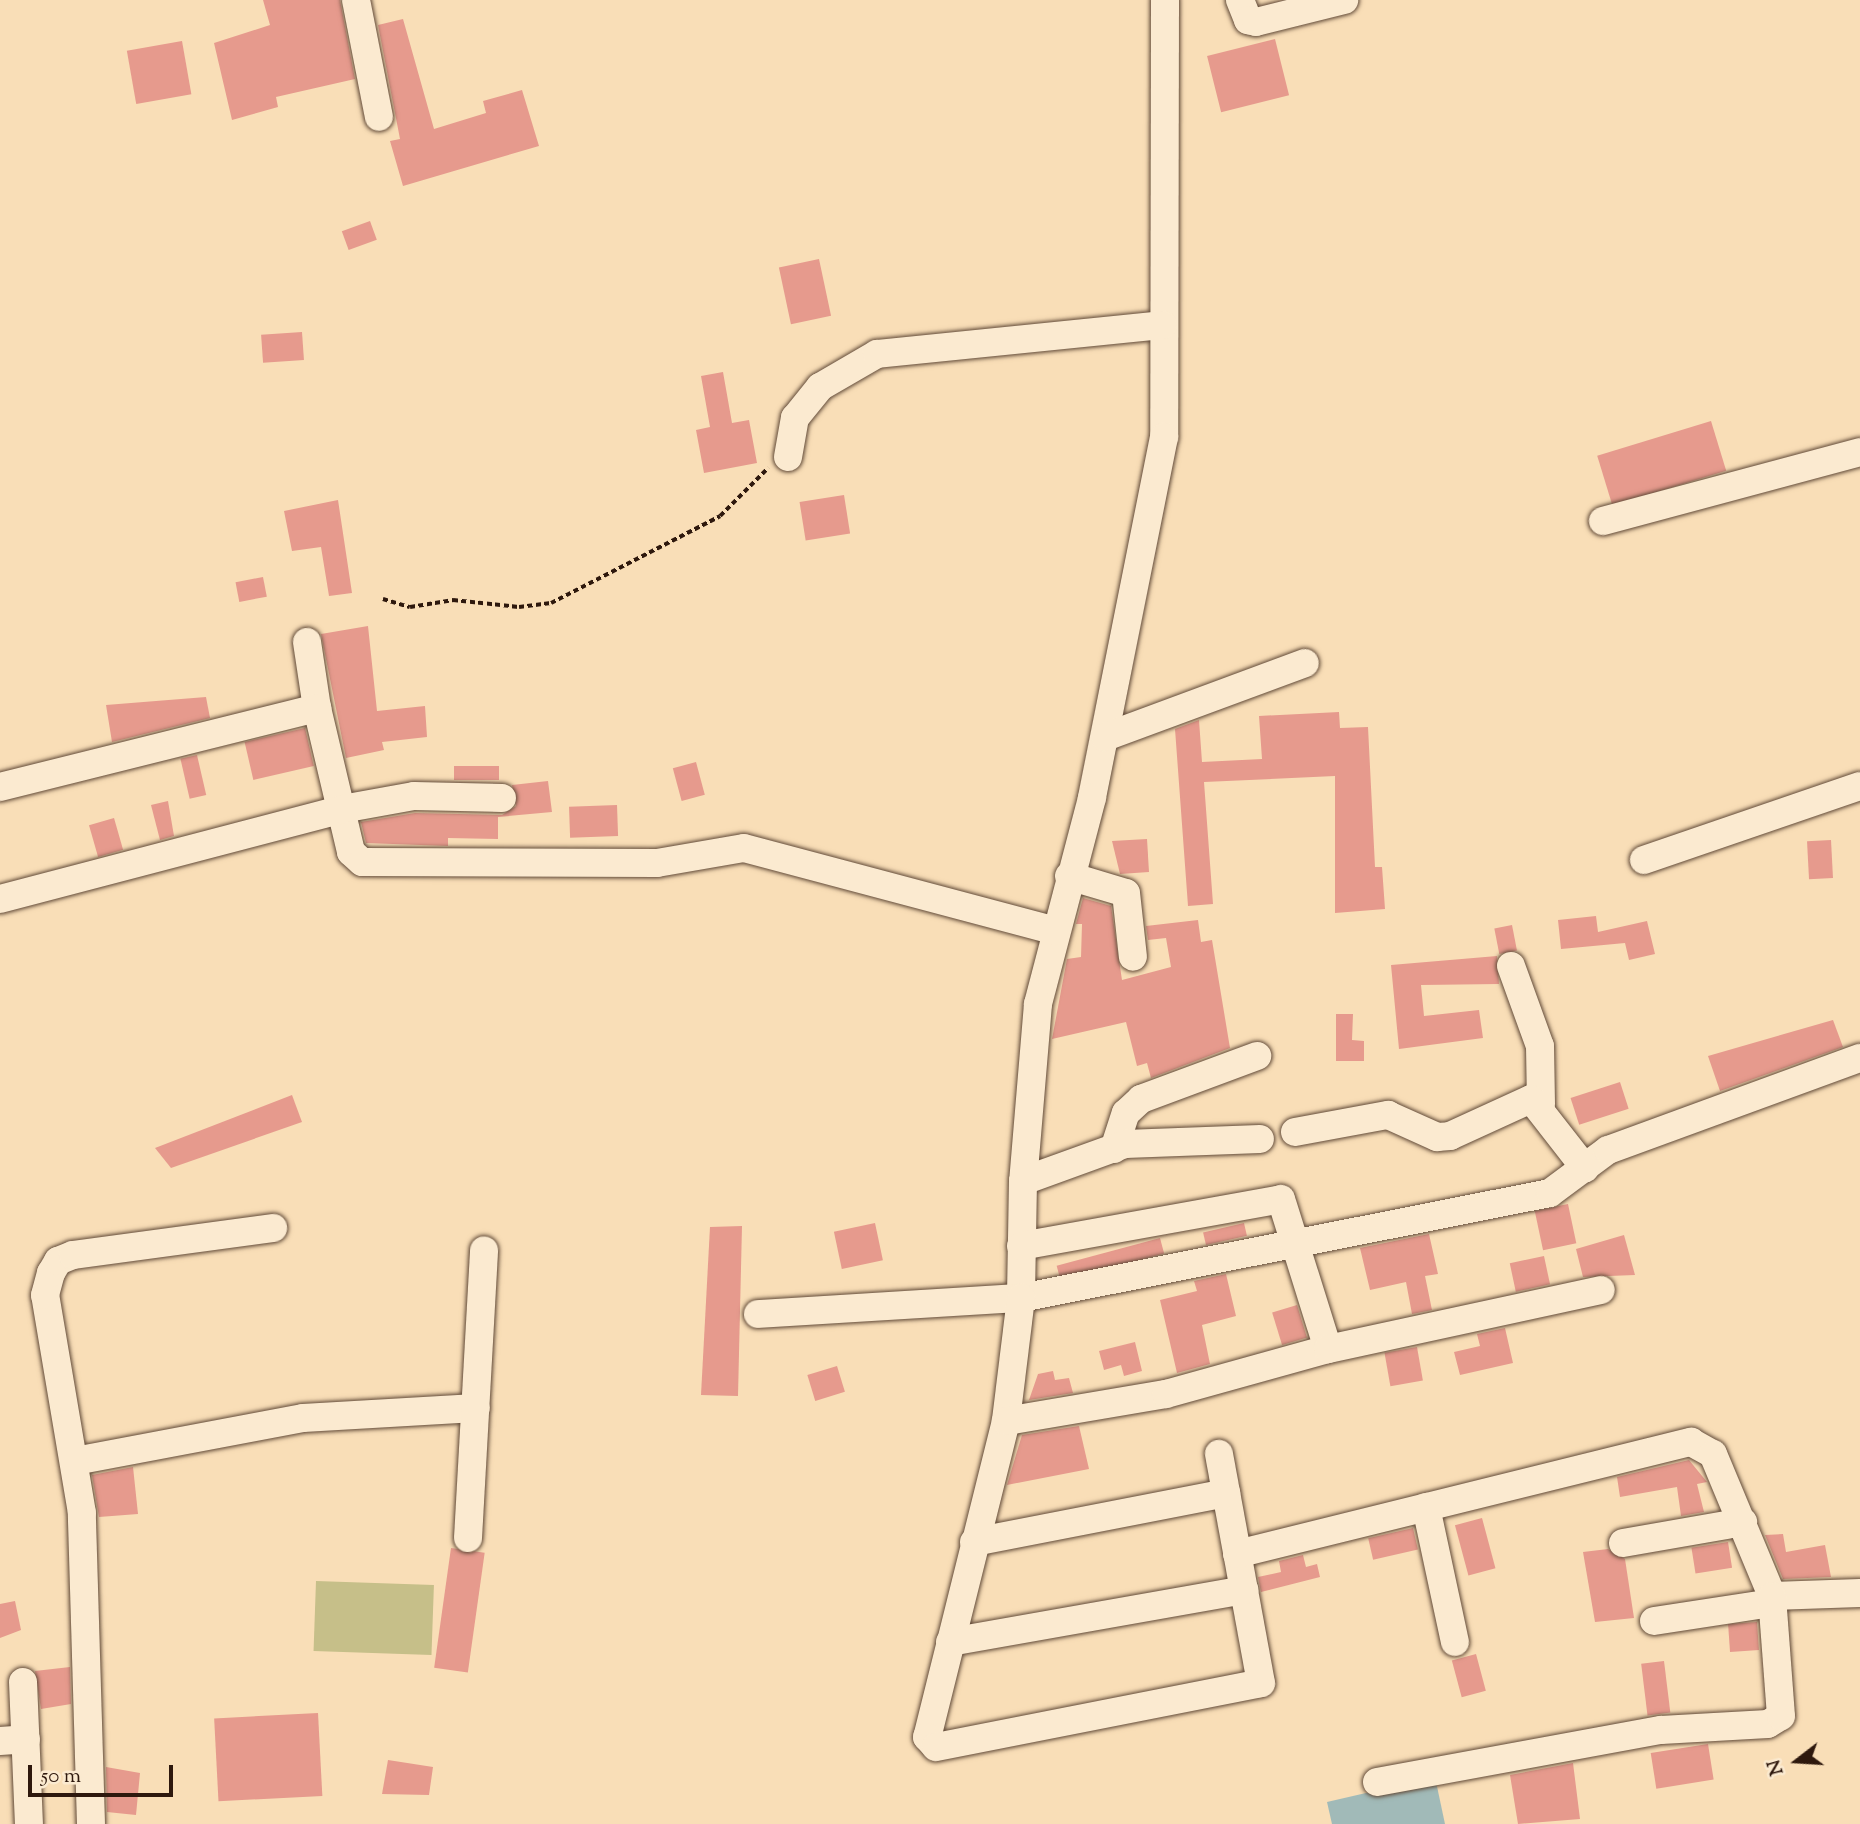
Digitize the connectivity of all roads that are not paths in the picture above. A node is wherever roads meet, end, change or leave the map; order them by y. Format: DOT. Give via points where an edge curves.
graph roads {
  1 [pos="356,0"];
  2 [pos="1165,0"];
  3 [pos="1240,0"];
  4 [pos="1344,0"];
  5 [pos="379,117"];
  6 [pos="1163,326"];
  7 [pos="1860,452"];
  8 [pos="788,457"];
  9 [pos="1603,521"];
  10 [pos="307,642"];
  11 [pos="1305,663"];
  12 [pos="317,708"];
  13 [pos="1105,737"];
  14 [pos="1860,786"];
  15 [pos="0,787"];
  16 [pos="502,798"];
  17 [pos="342,809"];
  18 [pos="1644,860"];
  19 [pos="1069,876"];
  20 [pos="0,899"];
  21 [pos="1056,931"];
  22 [pos="1133,957"];
  23 [pos="1511,965"];
  24 [pos="1256,1056"];
  25 [pos="1860,1058"];
  26 [pos="1541,1104"];
  27 [pos="1295,1132"];
  28 [pos="1260,1139"];
  29 [pos="1114,1149"];
  30 [pos="1585,1168"];
  31 [pos="1023,1181"];
  32 [pos="273,1228"];
  33 [pos="1299,1243"];
  34 [pos="1021,1247"];
  35 [pos="484,1250"];
  36 [pos="1601,1290"];
  37 [pos="1021,1298"];
  38 [pos="758,1314"];
  39 [pos="1328,1349"];
  40 [pos="475,1408"];
  41 [pos="1006,1421"];
  42 [pos="1219,1454"];
  43 [pos="75,1461"];
  44 [pos="1226,1493"];
  45 [pos="1426,1507"];
  46 [pos="1743,1522"];
  47 [pos="468,1538"];
  48 [pos="974,1542"];
  49 [pos="1623,1543"];
  50 [pos="1237,1554"];
  51 [pos="1244,1590"];
  52 [pos="1860,1593"];
  53 [pos="1772,1600"];
  54 [pos="1654,1620"];
  55 [pos="950,1642"];
  56 [pos="1455,1642"];
  57 [pos="23,1682"];
  58 [pos="13,1740"];
  59 [pos="1377,1782"];
  60 [pos="29,1824"];
  61 [pos="91,1824"];
  1 -- 5 [label="street"];
  2 -- 6 [label="street"];
  3 -- 4 [label="street" via="1248,20 1256,22"];
  6 -- 8 [label="street" via="877,354 820,387 795,418"];
  6 -- 13 [label="street" via="1164,437"];
  7 -- 9 [label="street"];
  10 -- 12 [label="street"];
  11 -- 13 [label="street"];
  12 -- 15 [label="street"];
  12 -- 17 [label="street"];
  13 -- 19 [label="street"];
  14 -- 18 [label="street"];
  16 -- 17 [label="street" via="414,796"];
  17 -- 20 [label="street"];
  17 -- 21 [label="street" via="351,852 362,862 657,863 744,848"];
  19 -- 21 [label="street"];
  19 -- 22 [label="street" via="1126,893"];
  21 -- 31 [label="street" via="1038,1004"];
  23 -- 26 [label="street" via="1540,1046"];
  24 -- 29 [label="street" via="1141,1099 1126,1113"];
  25 -- 30 [label="street" via="1608,1150"];
  26 -- 27 [label="street" via="1520,1101 1450,1136 1388,1115"];
  26 -- 30 [label="street"];
  28 -- 29 [label="street" via="1144,1141"];
  29 -- 31 [label="street"];
  30 -- 33 [label="street" via="1550,1193"];
  31 -- 34 [label="street"];
  32 -- 43 [label="street" via="58,1261 45,1295"];
  33 -- 34 [label="street" via="1289,1209 1271,1196"];
  33 -- 37 [label="street"];
  33 -- 39 [label="street"];
  34 -- 37 [label="street"];
  35 -- 40 [label="street"];
  36 -- 39 [label="street"];
  37 -- 38 [label="street"];
  37 -- 41 [label="street"];
  39 -- 41 [label="street" via="1166,1394"];
  40 -- 43 [label="street" via="303,1418"];
  40 -- 47 [label="street"];
  41 -- 48 [label="street"];
  42 -- 44 [label="street"];
  43 -- 61 [label="street"];
  44 -- 48 [label="street"];
  44 -- 50 [label="street"];
  45 -- 46 [label="street" via="1691,1442 1713,1454"];
  45 -- 50 [label="street"];
  45 -- 56 [label="street"];
  46 -- 49 [label="street"];
  46 -- 53 [label="street"];
  48 -- 55 [label="street"];
  50 -- 51 [label="street"];
  51 -- 55 [label="street"];
  51 -- 55 [label="street" via="1261,1683 936,1747 927,1737"];
  52 -- 53 [label="street"];
  53 -- 54 [label="street"];
  53 -- 59 [label="street" via="1781,1716 1768,1724 1661,1730"];
  57 -- 58 [label="street"];
  58 -- 60 [label="street"];
}
